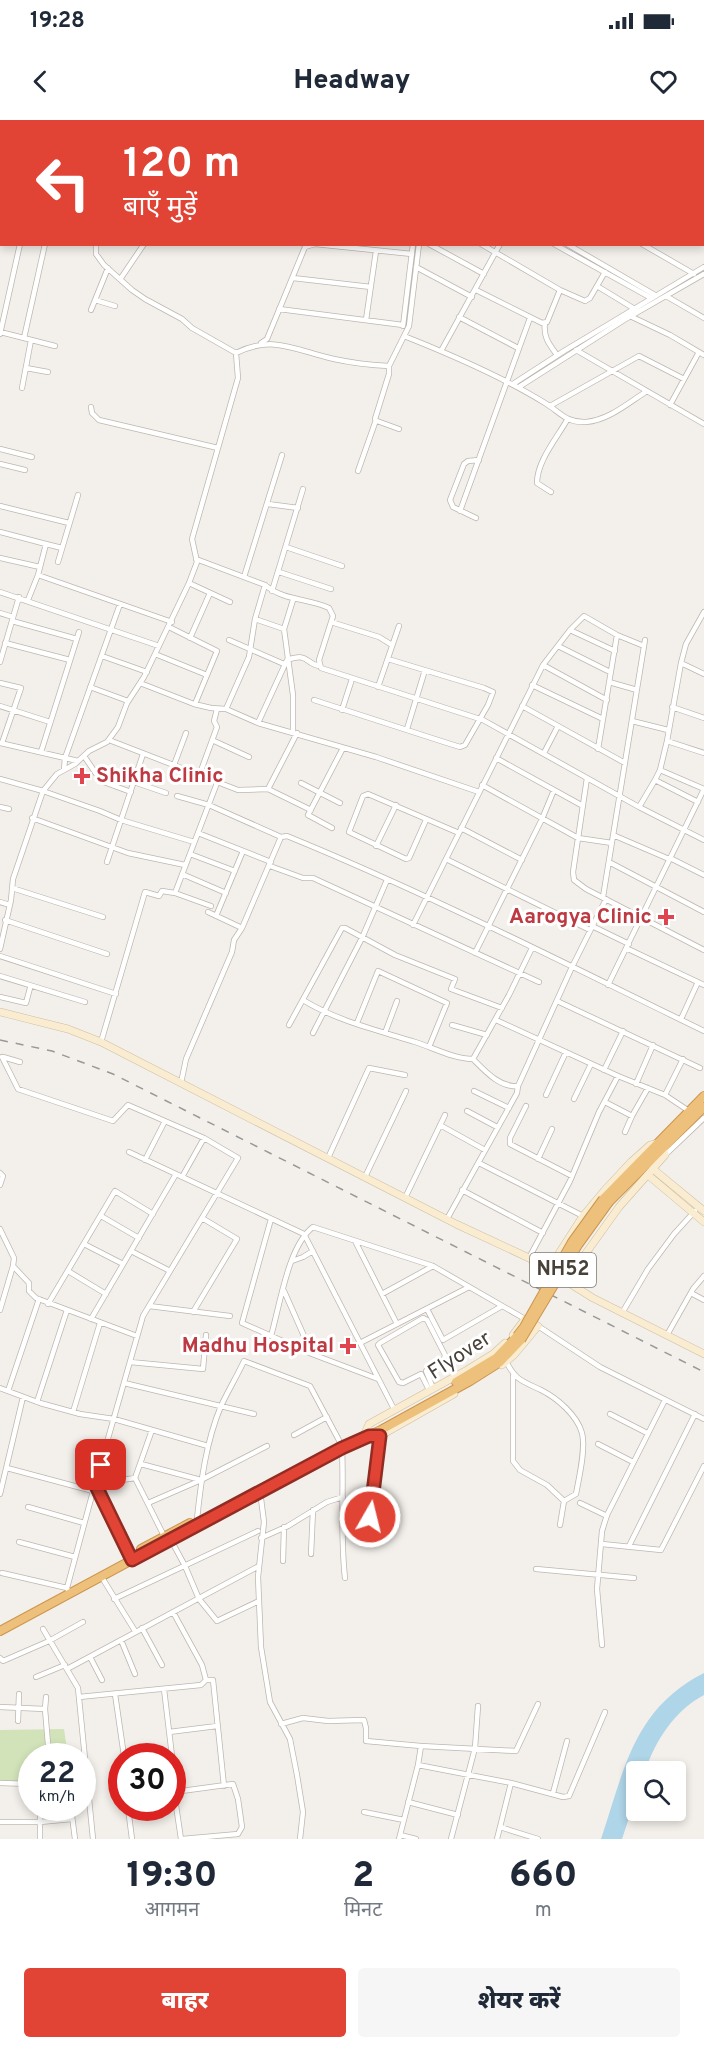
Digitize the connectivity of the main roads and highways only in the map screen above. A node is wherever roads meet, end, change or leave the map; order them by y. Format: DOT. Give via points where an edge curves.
graph roads {
  1 [pos="704,1096"];
  2 [pos="704,1107"];
  3 [pos="662,1148"];
  4 [pos="342,1446"];
  5 [pos="167,1538"];
  6 [pos="131,1557"];
  7 [pos="68,1591"];
  8 [pos="0,1624"];
  9 [pos="0,1631"];
  1 -- 3 [label="highway, NH52"];
  2 -- 3 [label="highway, NH52"];
  3 -- 4 [label="highway, Flyover / NH52, bridge" via="606,1201 521,1340 500,1362"];
  4 -- 5 [label="highway, NH52"];
  4 -- 5 [label="highway, NH52"];
  5 -- 6 [label="highway, NH52"];
  6 -- 7 [label="highway, NH52"];
  6 -- 7 [label="highway, NH52"];
  7 -- 8 [label="highway, NH52"];
  7 -- 9 [label="highway, NH52"];
}
